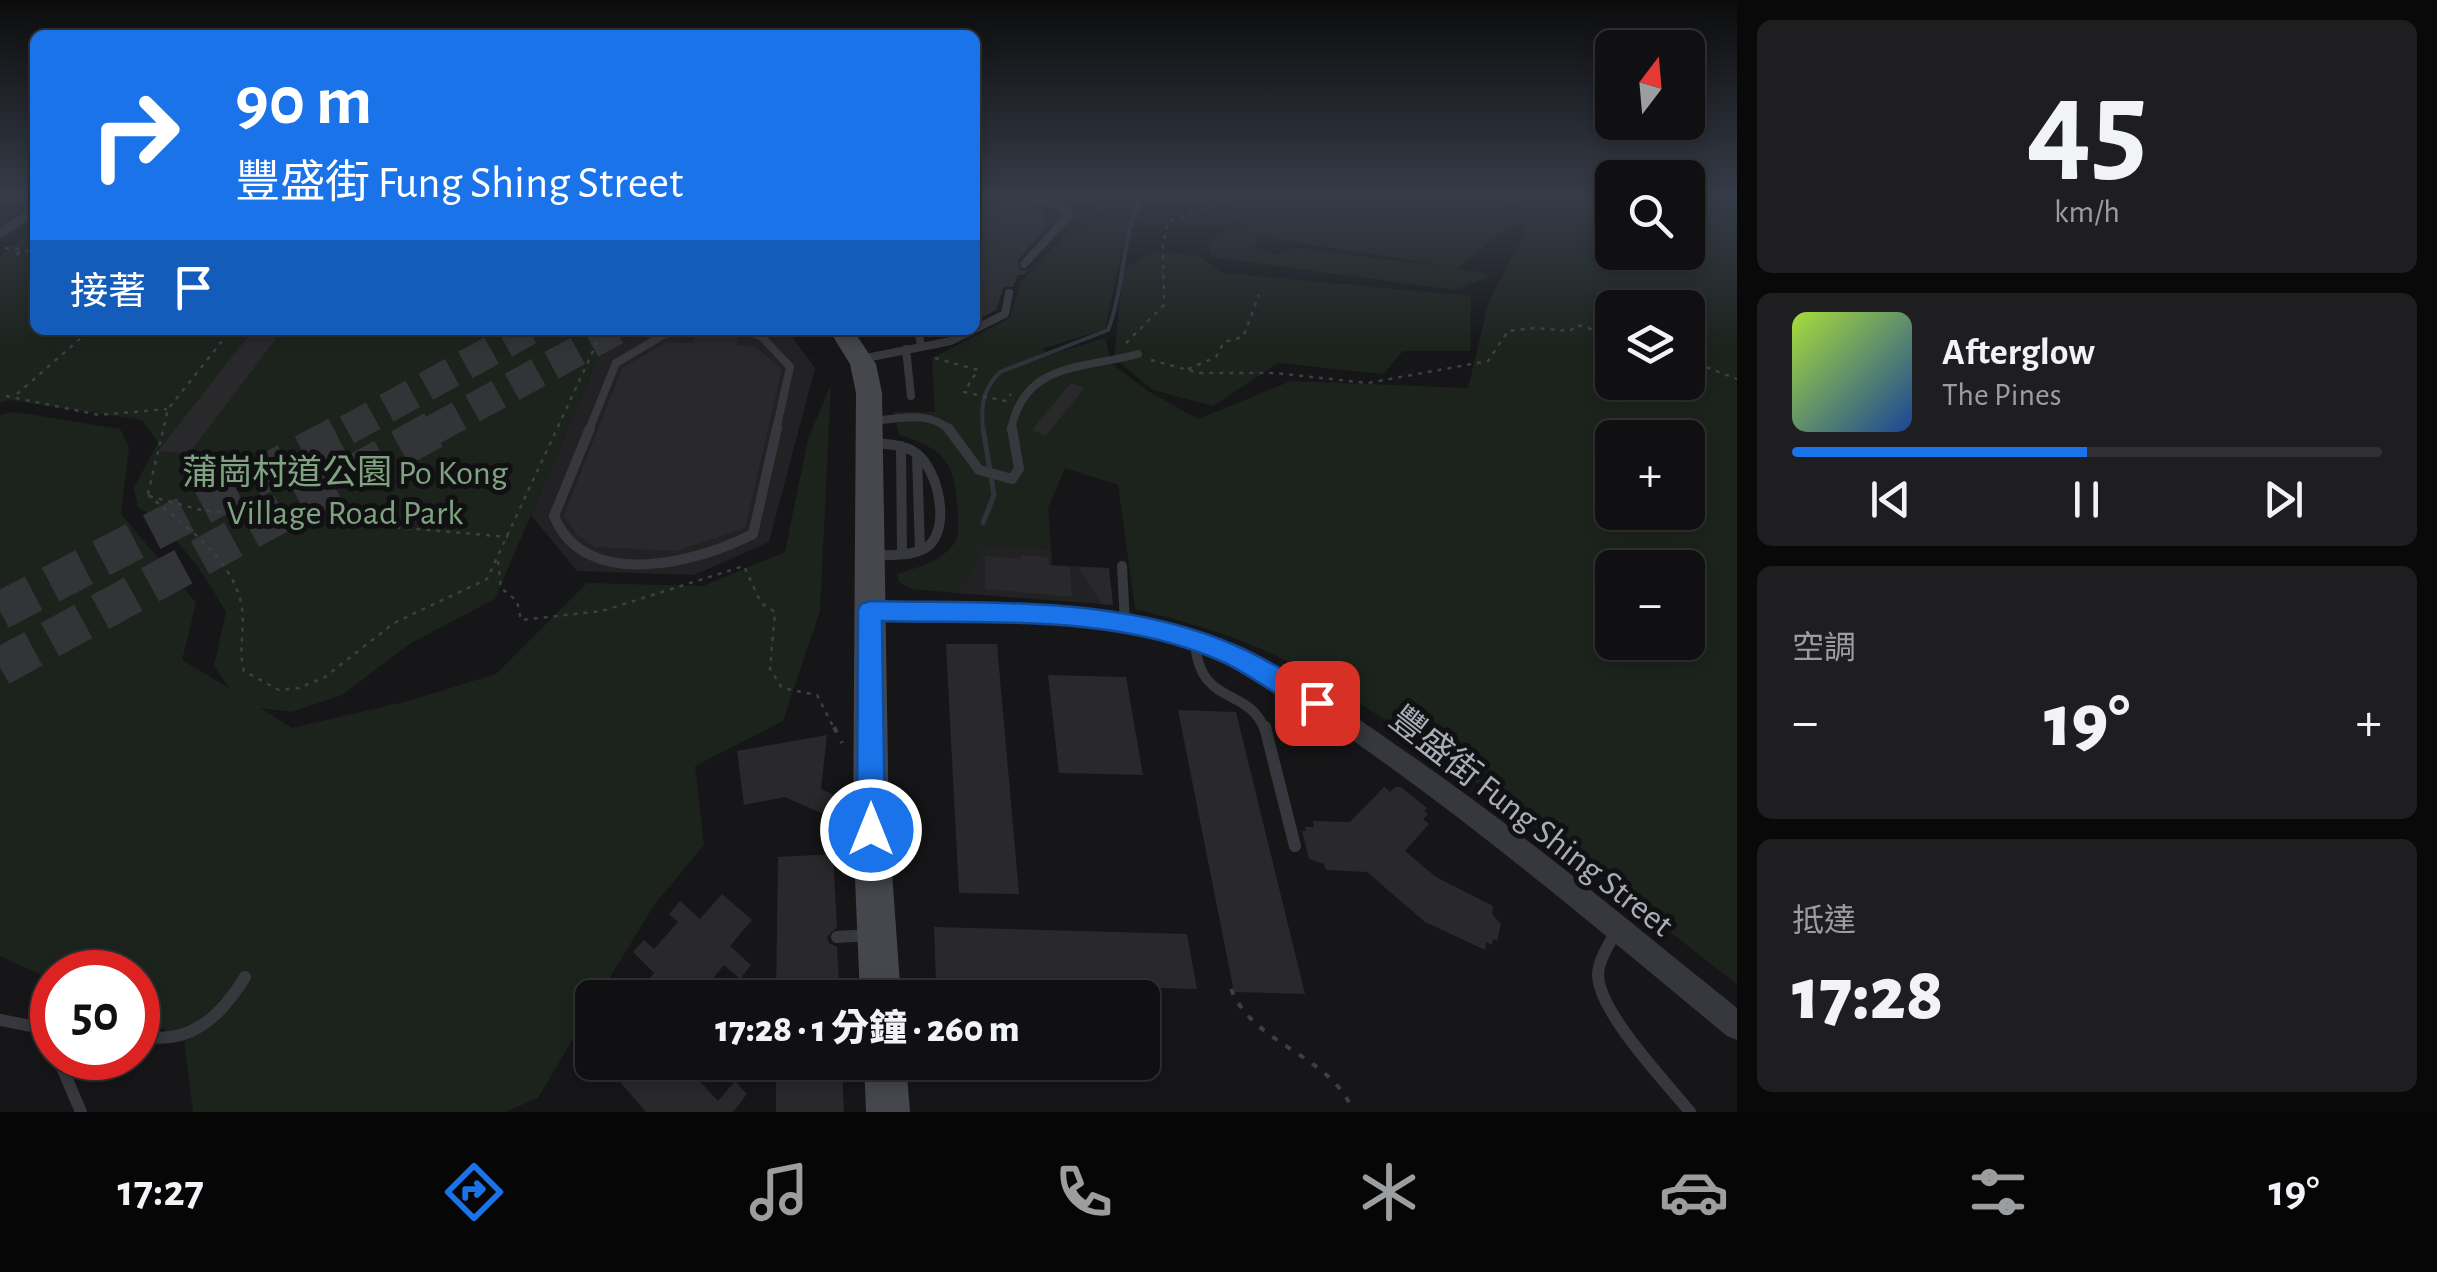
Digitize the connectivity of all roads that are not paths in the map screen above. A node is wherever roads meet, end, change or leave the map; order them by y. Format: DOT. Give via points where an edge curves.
graph roads {
  1 [pos="1042,247"];
  2 [pos="1024,264"];
  3 [pos="1009,294"];
  4 [pos="980,327"];
  5 [pos="663,335"];
  6 [pos="755,335"];
  7 [pos="844,335"];
  8 [pos="919,335"];
  9 [pos="964,335"];
  10 [pos="906,349"];
  11 [pos="923,350"];
  12 [pos="1134,355"];
  13 [pos="860,360"];
  14 [pos="911,396"];
  15 [pos="869,432"];
  16 [pos="900,446"];
  17 [pos="917,454"];
  18 [pos="1011,478"];
  19 [pos="1022,491"];
  20 [pos="920,550"];
  21 [pos="902,553"];
  22 [pos="869,554"];
  23 [pos="1122,566"];
  24 [pos="870,610"];
  25 [pos="1125,624"];
  26 [pos="1195,642"];
  27 [pos="1295,846"];
  28 [pos="1618,929"];
  29 [pos="878,935"];
  30 [pos="837,938"];
  31 [pos="246,977"];
  32 [pos="881,980"];
  33 [pos="0,1020"];
  34 [pos="30,1026"];
  35 [pos="1737,1026"];
  36 [pos="160,1041"];
  37 [pos="64,1080"];
  38 [pos="886,1080"];
  39 [pos="81,1112"];
  40 [pos="888,1112"];
  41 [pos="1690,1112"];
  1 -- 2 [label="lane"];
  3 -- 4 [label="lane" via="1001,317"];
  5 -- 6 [label="lane" via="616,363 554,516 564,538 582,553 624,562 687,560 753,534 790,367"];
  7 -- 13 [label="main road"];
  8 -- 11 [label="lane"];
  9 -- 11 [label="lane"];
  10 -- 11 [label="lane"];
  10 -- 13 [label="lane"];
  10 -- 14 [label="lane"];
  12 -- 18 [label="lane" via="1072,367 1028,391 1009,424 1019,469"];
  13 -- 15 [label="main road"];
  15 -- 16 [label="lane"];
  15 -- 18 [label="lane" via="920,418 941,422 971,466 983,475"];
  15 -- 22 [label="main road"];
  16 -- 17 [label="lane"];
  16 -- 21 [label="lane"];
  17 -- 20 [label="lane"];
  17 -- 20 [label="lane" via="935,477 938,515 934,540"];
  18 -- 19 [label="lane"];
  20 -- 21 [label="lane"];
  21 -- 22 [label="lane"];
  22 -- 24 [label="main road"];
  23 -- 25 [label="lane"];
  24 -- 25 [label="street, 豐盛街 Fung Shing Street" via="1071,616"];
  24 -- 29 [label="main road"];
  25 -- 26 [label="street, 豐盛街 Fung Shing Street"];
  26 -- 27 [label="lane" via="1205,683 1256,712 1264,724"];
  26 -- 28 [label="street, 豐盛街 Fung Shing Street" via="1286,683 1454,796"];
  28 -- 35 [label="street, 豐盛街 Fung Shing Street"];
  28 -- 41 [label="lane" via="1600,960 1598,980"];
  29 -- 30 [label="lane"];
  29 -- 32 [label="main road"];
  31 -- 36 [label="lane" via="226,1006 188,1035"];
  33 -- 34 [label="lane"];
  37 -- 39 [label="lane"];
  38 -- 40 [label="main road"];
}
